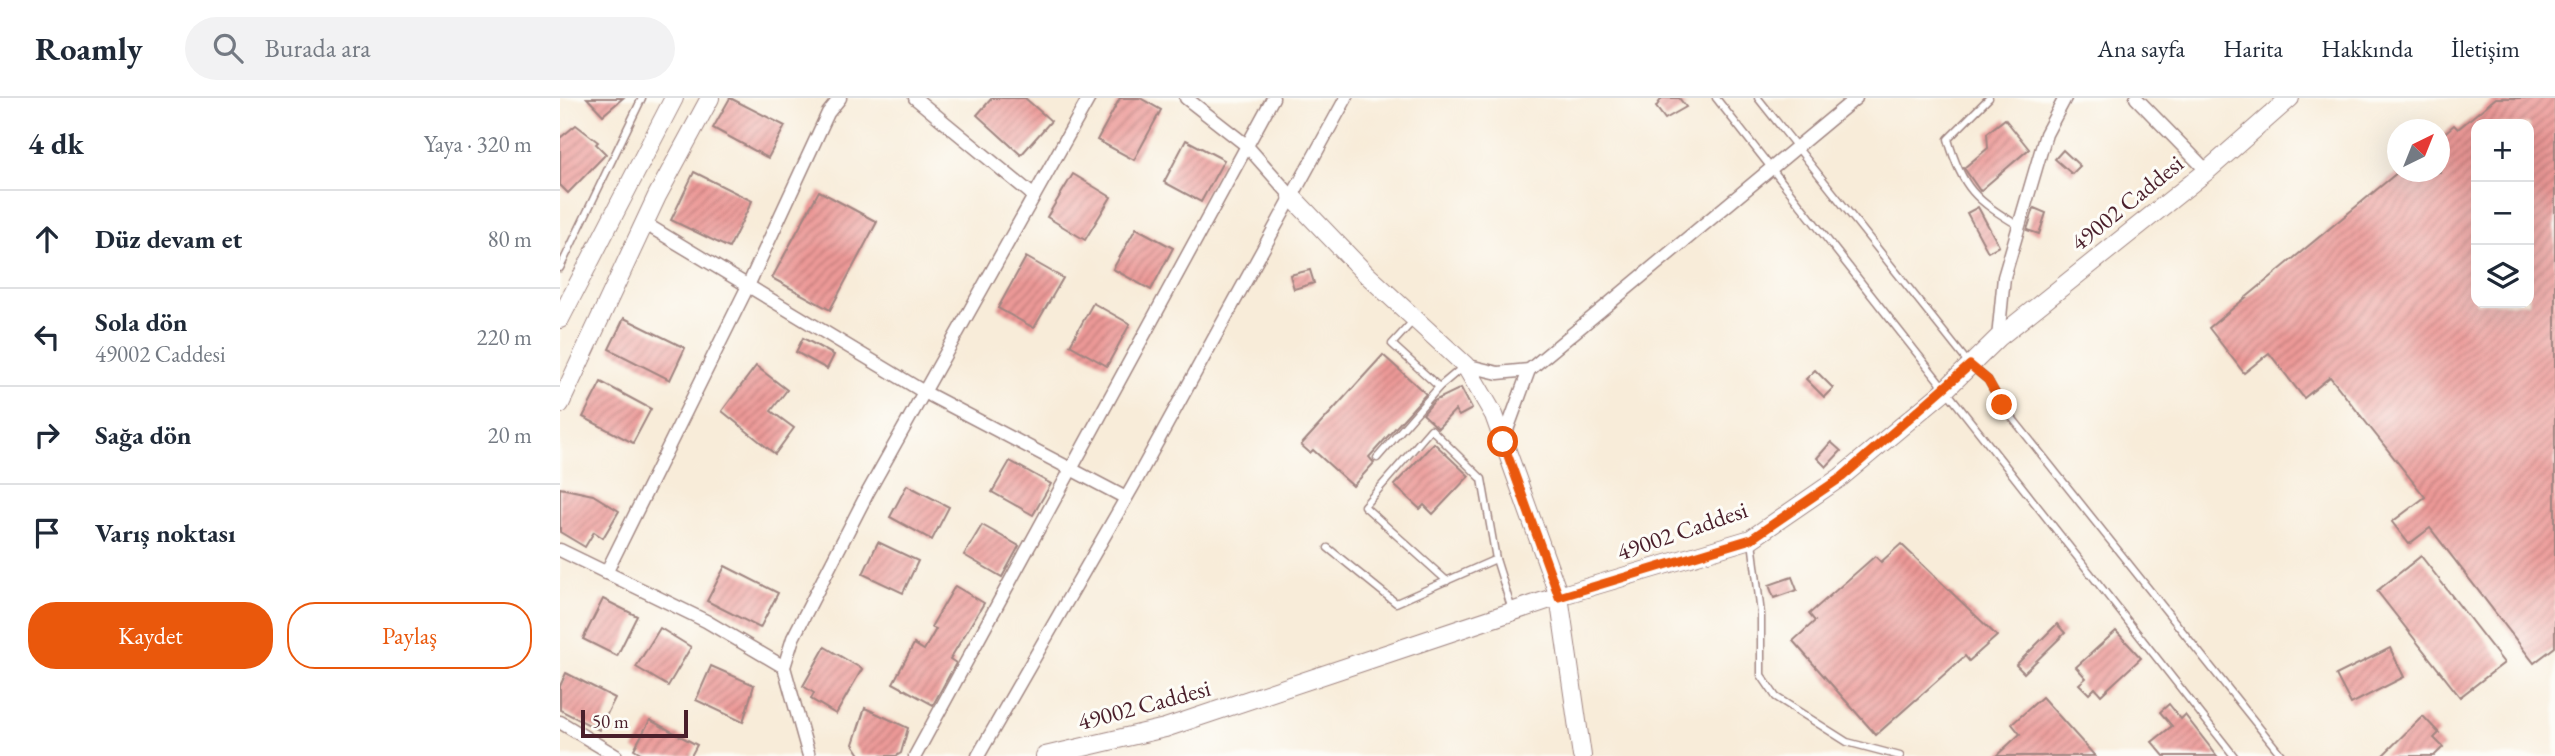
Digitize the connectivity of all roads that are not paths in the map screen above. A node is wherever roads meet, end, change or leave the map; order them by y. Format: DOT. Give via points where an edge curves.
graph roads {
  1 [pos="642,98"];
  2 [pos="674,98"];
  3 [pos="710,98"];
  4 [pos="840,98"];
  5 [pos="915,98"];
  6 [pos="1089,98"];
  7 [pos="1186,98"];
  8 [pos="1273,98"];
  9 [pos="1346,98"];
  10 [pos="1716,98"];
  11 [pos="1758,98"];
  12 [pos="1856,98"];
  13 [pos="1989,98"];
  14 [pos="2065,98"];
  15 [pos="2136,98"];
  16 [pos="2290,98"];
  17 [pos="1246,145"];
  18 [pos="1797,145"];
  19 [pos="1769,168"];
  20 [pos="2207,171"];
  21 [pos="1034,197"];
  22 [pos="1292,197"];
  23 [pos="644,223"];
  24 [pos="2019,226"];
  25 [pos="560,268"];
  26 [pos="747,288"];
  27 [pos="1415,318"];
  28 [pos="560,319"];
  29 [pos="1998,338"];
  30 [pos="1465,365"];
  31 [pos="1970,365"];
  32 [pos="1529,370"];
  33 [pos="1439,387"];
  34 [pos="1944,391"];
  35 [pos="924,392"];
  36 [pos="560,404"];
  37 [pos="1503,442"];
  38 [pos="1377,458"];
  39 [pos="1070,468"];
  40 [pos="1126,498"];
  41 [pos="1751,539"];
  42 [pos="1328,548"];
  43 [pos="560,550"];
  44 [pos="1496,559"];
  45 [pos="606,573"];
  46 [pos="1447,581"];
  47 [pos="1559,597"];
  48 [pos="1512,612"];
  49 [pos="784,667"];
  50 [pos="560,722"];
  51 [pos="616,756"];
  52 [pos="809,756"];
  53 [pos="915,756"];
  54 [pos="978,756"];
  55 [pos="1045,756"];
  56 [pos="1582,756"];
  57 [pos="1900,756"];
  58 [pos="2234,756"];
  59 [pos="2282,756"];
  1 -- 25 [label="lane"];
  2 -- 28 [label="street"];
  3 -- 23 [label="street"];
  4 -- 26 [label="street" via="828,113"];
  5 -- 21 [label="street"];
  6 -- 21 [label="street"];
  7 -- 17 [label="street"];
  8 -- 17 [label="street"];
  9 -- 22 [label="street"];
  10 -- 19 [label="lane"];
  11 -- 18 [label="lane"];
  12 -- 18 [label="street"];
  13 -- 24 [label="lane" via="1948,139 1957,172 1982,203"];
  14 -- 24 [label="street" via="2046,134"];
  15 -- 20 [label="street"];
  16 -- 20 [label="street, 49002 Caddesi"];
  17 -- 22 [label="street"];
  17 -- 39 [label="street"];
  18 -- 19 [label="street"];
  18 -- 31 [label="lane"];
  19 -- 32 [label="street"];
  19 -- 34 [label="lane"];
  20 -- 29 [label="street, 49002 Caddesi"];
  21 -- 35 [label="street"];
  22 -- 27 [label="street"];
  22 -- 40 [label="street"];
  23 -- 26 [label="street"];
  23 -- 36 [label="street"];
  24 -- 29 [label="street" via="2004,277"];
  26 -- 35 [label="street"];
  26 -- 45 [label="street"];
  27 -- 30 [label="street"];
  27 -- 33 [label="lane" via="1392,344"];
  29 -- 31 [label="street, 49002 Caddesi"];
  30 -- 32 [label="street" via="1498,373"];
  30 -- 33 [label="lane"];
  30 -- 37 [label="street" via="1494,415"];
  31 -- 34 [label="street, 49002 Caddesi"];
  31 -- 59 [label="lane" via="1988,380 2002,405"];
  32 -- 37 [label="street"];
  33 -- 38 [label="lane"];
  34 -- 41 [label="street, 49002 Caddesi" via="1842,477"];
  34 -- 58 [label="lane"];
  35 -- 39 [label="street"];
  35 -- 49 [label="street" via="793,638"];
  37 -- 47 [label="street"];
  39 -- 40 [label="street"];
  39 -- 53 [label="street"];
  40 -- 54 [label="street"];
  41 -- 47 [label="street, 49002 Caddesi"];
  41 -- 57 [label="lane" via="1761,614 1761,675 1776,697 1847,742"];
  42 -- 46 [label="lane" via="1396,603"];
  43 -- 45 [label="street"];
  44 -- 46 [label="lane"];
  44 -- 46 [label="lane" via="1482,479 1431,429 1364,506"];
  44 -- 48 [label="lane"];
  45 -- 49 [label="street" via="706,621"];
  47 -- 48 [label="street, 49002 Caddesi"];
  47 -- 56 [label="street"];
  48 -- 55 [label="street, 49002 Caddesi" via="1166,728"];
  49 -- 52 [label="street"];
  50 -- 51 [label="street"];
}
